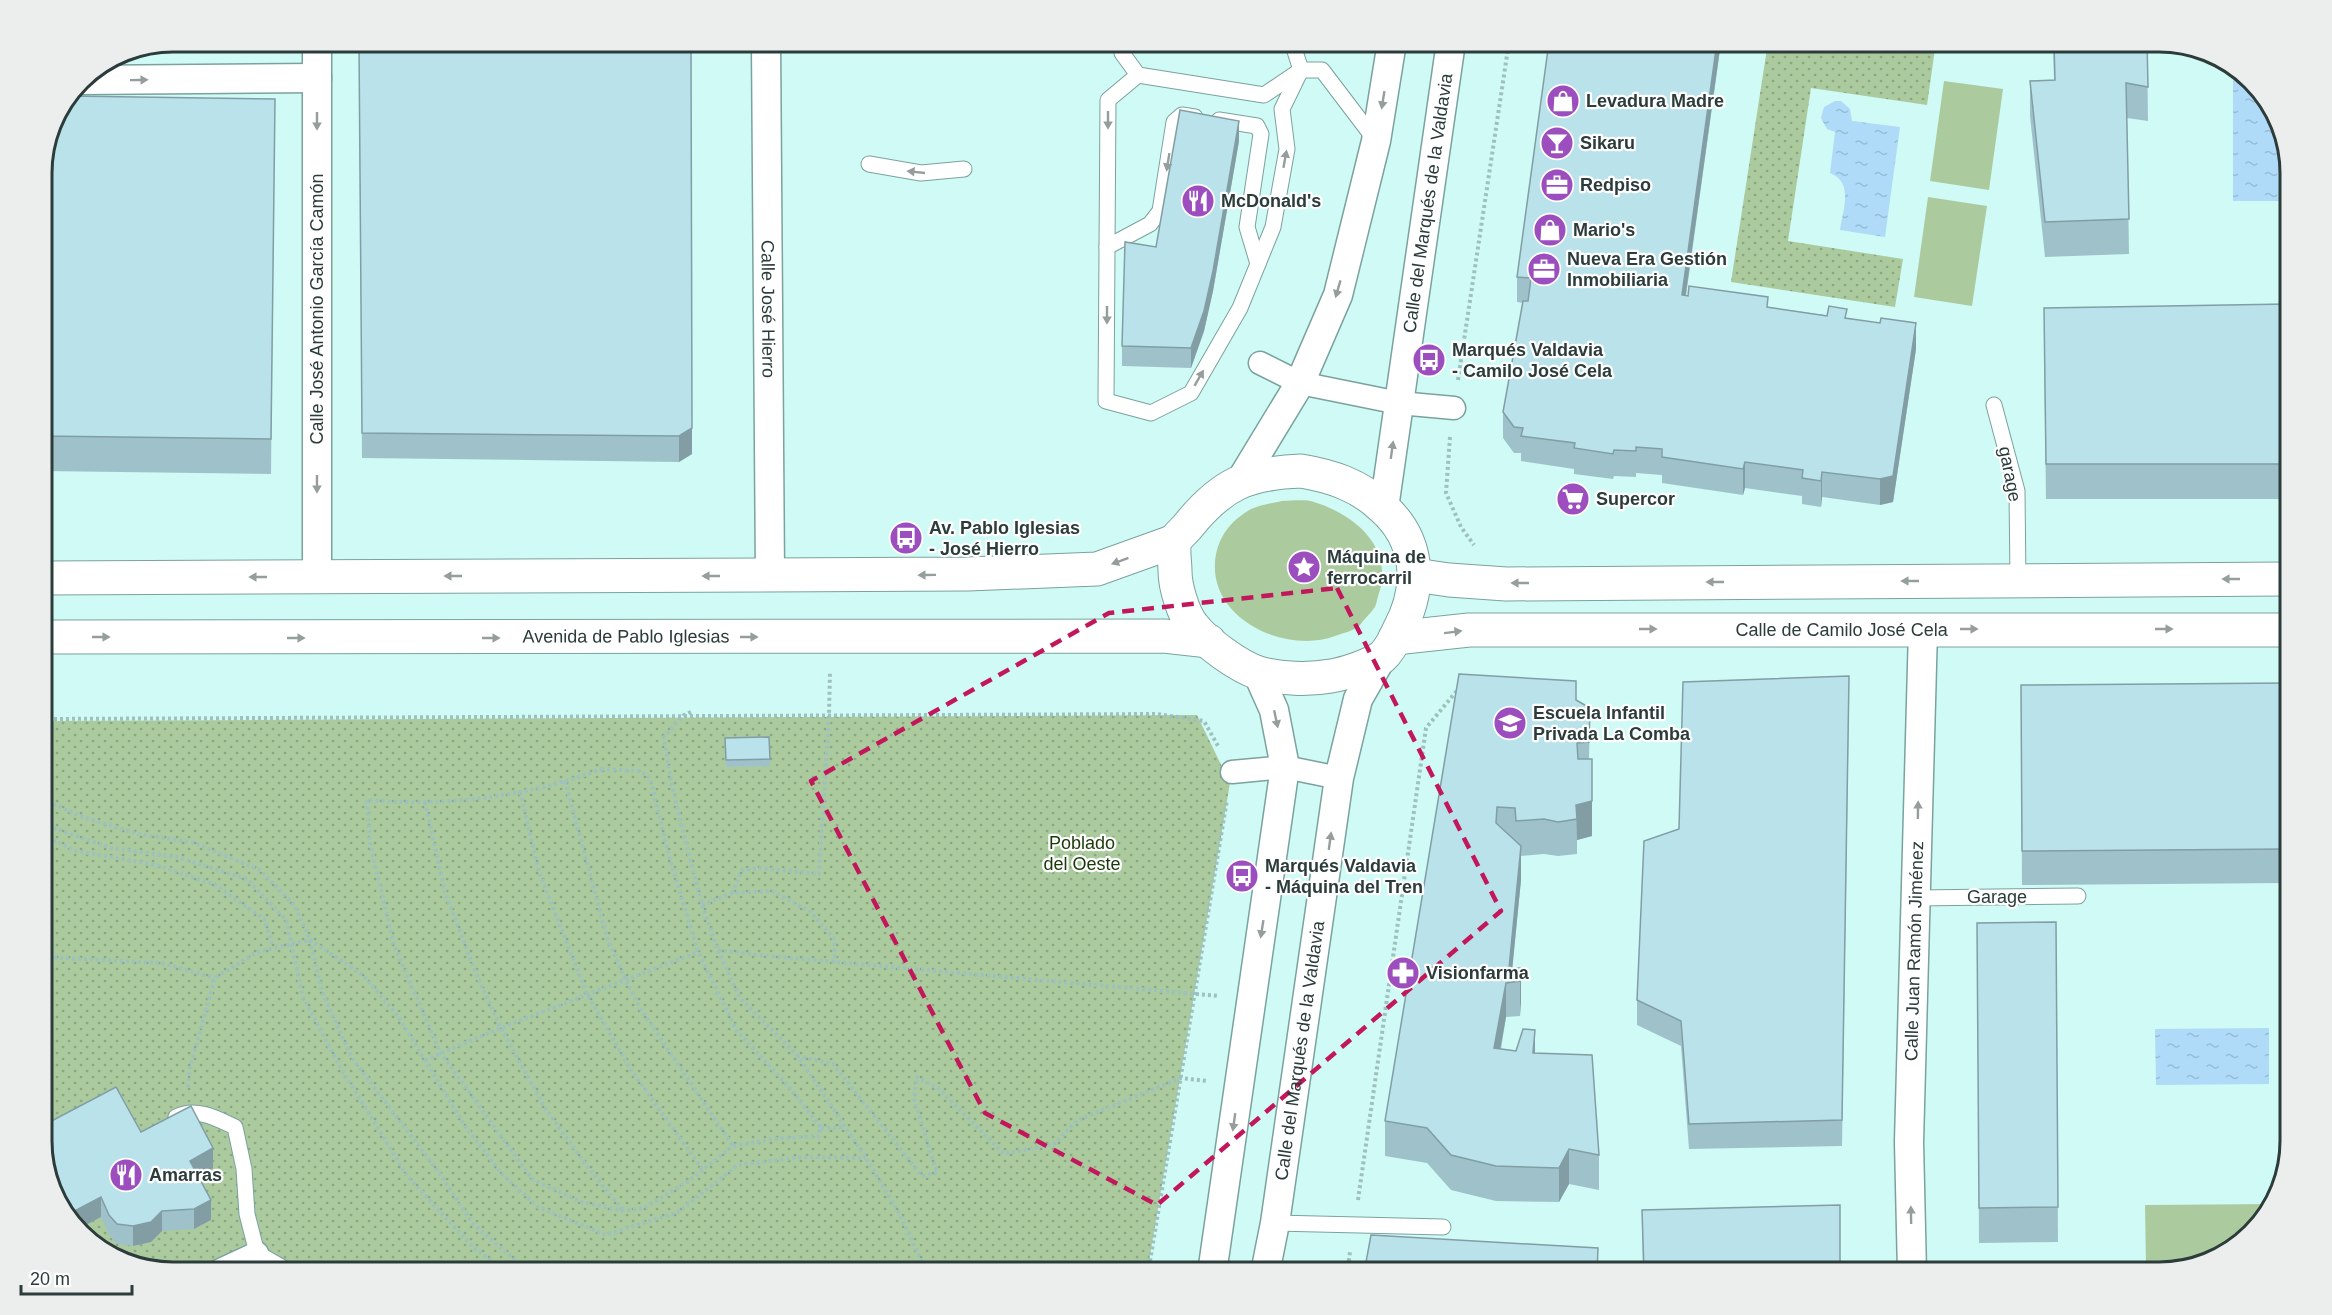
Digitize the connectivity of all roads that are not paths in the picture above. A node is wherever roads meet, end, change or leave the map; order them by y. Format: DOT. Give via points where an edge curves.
graph roads {
  1 [pos="317,52"];
  2 [pos="766,52"];
  3 [pos="1122,52"];
  4 [pos="1295,52"];
  5 [pos="1390,52"];
  6 [pos="1450,52"];
  7 [pos="1300,70"];
  8 [pos="1138,75"];
  9 [pos="317,78"];
  10 [pos="98,80"];
  11 [pos="1376,141"];
  12 [pos="869,164"];
  13 [pos="964,169"];
  14 [pos="1107,247"];
  15 [pos="1258,264"];
  16 [pos="1260,363"];
  17 [pos="1300,383"];
  18 [pos="1400,403"];
  19 [pos="1994,405"];
  20 [pos="1454,408"];
  21 [pos="1240,480"];
  22 [pos="1384,508"];
  23 [pos="1175,541"];
  24 [pos="1415,575"];
  25 [pos="317,576"];
  26 [pos="770,576"];
  27 [pos="53,578"];
  28 [pos="2279,579"];
  29 [pos="2018,581"];
  30 [pos="1923,628"];
  31 [pos="2279,630"];
  32 [pos="53,637"];
  33 [pos="1209,640"];
  34 [pos="1389,648"];
  35 [pos="1257,672"];
  36 [pos="1285,767"];
  37 [pos="1232,772"];
  38 [pos="1339,778"];
  39 [pos="2078,896"];
  40 [pos="1916,898"];
  41 [pos="164,1123"];
  42 [pos="1275,1223"];
  43 [pos="1443,1227"];
  44 [pos="257,1253"];
  45 [pos="238,1262"];
  46 [pos="273,1262"];
  47 [pos="1214,1262"];
  48 [pos="1267,1262"];
  49 [pos="1912,1262"];
  1 -- 9 [label="street, Calle José Antonio García Camón"];
  2 -- 26 [label="street, Calle José Hierro"];
  3 -- 8 [label="lane"];
  4 -- 7 [label="lane"];
  5 -- 11 [label="street, one-way"];
  6 -- 18 [label="street, Calle del Marqués de la Valdavia"];
  7 -- 8 [label="lane" via="1264,95"];
  7 -- 11 [label="lane" via="1322,70"];
  15 -- 7 [label="lane, one-way" via="1273,227 1287,149 1282,109"];
  8 -- 14 [label="lane, one-way" via="1108,100"];
  10 -- 9 [label="street, one-way"];
  9 -- 25 [label="street, Calle José Antonio García Camón, one-way"];
  11 -- 17 [label="street, one-way" via="1338,295"];
  13 -- 12 [label="lane, one-way" via="921,173"];
  15 -- 14 [label="lane, one-way" via="1247,227 1261,134 1257,126 1182,115 1174,122 1160,211 1150,224"];
  14 -- 15 [label="lane, one-way" via="1106,401 1151,413 1191,393 1240,308"];
  16 -- 17 [label="street"];
  17 -- 18 [label="street"];
  17 -- 21 [label="street"];
  18 -- 20 [label="street"];
  22 -- 18 [label="street, Calle del Marqués de la Valdavia, one-way"];
  19 -- 29 [label="lane, garage" via="2017,491"];
  21 -- 22 [label="street" via="1278,472 1321,474 1367,494"];
  21 -- 23 [label="street" via="1204,506"];
  22 -- 24 [label="street" via="1405,538"];
  23 -- 26 [label="street, one-way" via="1097,569"];
  23 -- 33 [label="street, Calle de Camilo José Cela" via="1175,584 1192,625"];
  29 -- 24 [label="street, one-way" via="1484,582"];
  24 -- 34 [label="street" via="1406,617"];
  26 -- 25 [label="street, one-way"];
  25 -- 27 [label="street, one-way"];
  28 -- 29 [label="street, one-way"];
  30 -- 31 [label="street, Calle de Camilo José Cela, one-way"];
  34 -- 30 [label="street, Calle de Camilo José Cela, one-way" via="1469,630"];
  40 -- 30 [label="street, Calle Juan Ramón Jiménez, one-way"];
  32 -- 33 [label="street, Avenida de Pablo Iglesias, one-way" via="1164,636"];
  33 -- 35 [label="street, Calle de Camilo José Cela" via="1224,654"];
  34 -- 35 [label="street, Calle de Camilo José Cela" via="1351,671 1330,676 1286,677"];
  34 -- 38 [label="street, Calle del Marqués de la Valdavia" via="1358,699"];
  35 -- 36 [label="street, one-way" via="1274,710"];
  36 -- 37 [label="street"];
  36 -- 38 [label="street"];
  36 -- 47 [label="street, one-way"];
  42 -- 38 [label="street, Calle del Marqués de la Valdavia, one-way"];
  39 -- 40 [label="lane, Garage"];
  49 -- 40 [label="street, Calle Juan Ramón Jiménez, one-way" via="1909,1142"];
  41 -- 44 [label="lane" via="185,1113 206,1114 235,1127 244,1169 247,1214"];
  42 -- 43 [label="lane"];
  42 -- 48 [label="street, Calle del Marqués de la Valdavia"];
  44 -- 45 [label="street"];
  44 -- 46 [label="lane"];
}
